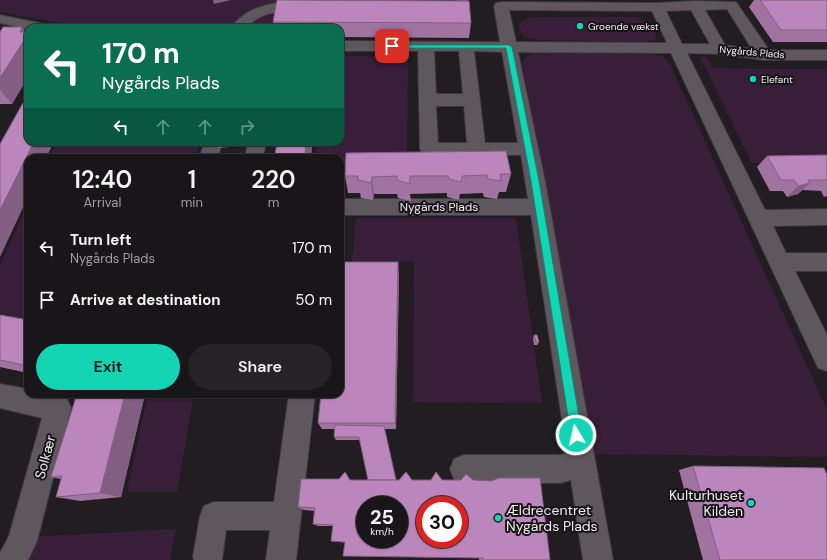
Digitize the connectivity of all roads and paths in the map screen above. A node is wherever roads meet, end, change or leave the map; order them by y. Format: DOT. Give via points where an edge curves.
graph roads {
  1 [pos="695,5"];
  2 [pos="321,7"];
  3 [pos="657,7"];
  4 [pos="0,19"];
  5 [pos="24,24"];
  6 [pos="241,24"];
  7 [pos="344,46"];
  8 [pos="426,46"];
  9 [pos="466,46"];
  10 [pos="509,47"];
  11 [pos="676,48"];
  12 [pos="720,49"];
  13 [pos="764,55"];
  14 [pos="827,55"];
  15 [pos="427,100"];
  16 [pos="472,100"];
  17 [pos="477,149"];
  18 [pos="529,149"];
  19 [pos="539,207"];
  20 [pos="344,208"];
  21 [pos="827,217"];
  22 [pos="758,218"];
  23 [pos="780,262"];
  24 [pos="827,262"];
  25 [pos="827,360"];
  26 [pos="0,396"];
  27 [pos="301,398"];
  28 [pos="581,463"];
  29 [pos="464,469"];
  30 [pos="286,516"];
  31 [pos="208,557"];
  32 [pos="12,560"];
  33 [pos="281,560"];
  34 [pos="598,560"];
  1 -- 3 [label="street"];
  1 -- 12 [label="street"];
  1 -- 13 [label="street" via="731,5"];
  2 -- 6 [label="street" via="271,8 248,16"];
  3 -- 10 [label="street" via="501,6"];
  3 -- 11 [label="street"];
  4 -- 5 [label="street"];
  7 -- 8 [label="street, Nygårds Plads"];
  8 -- 9 [label="street, Nygårds Plads"];
  8 -- 15 [label="street"];
  9 -- 10 [label="street, Nygårds Plads"];
  9 -- 16 [label="street"];
  10 -- 11 [label="street, Nygårds Plads"];
  10 -- 18 [label="street"];
  11 -- 12 [label="street, Nygårds Plads"];
  11 -- 22 [label="street"];
  12 -- 13 [label="street, Nygårds Plads"];
  13 -- 14 [label="street, Nygårds Plads"];
  15 -- 16 [label="street"];
  15 -- 17 [label="street" via="428,149"];
  16 -- 17 [label="street"];
  17 -- 18 [label="street"];
  18 -- 19 [label="street"];
  19 -- 20 [label="street, Nygårds Plads"];
  19 -- 28 [label="street"];
  21 -- 22 [label="street"];
  22 -- 23 [label="street"];
  23 -- 24 [label="street"];
  23 -- 25 [label="street"];
  26 -- 32 [label="street, Solkær" via="58,408 22,541"];
  27 -- 30 [label="street"];
  28 -- 29 [label="street" via="560,469"];
  28 -- 34 [label="street"];
  30 -- 31 [label="street" via="214,516"];
  30 -- 33 [label="street"];
}
